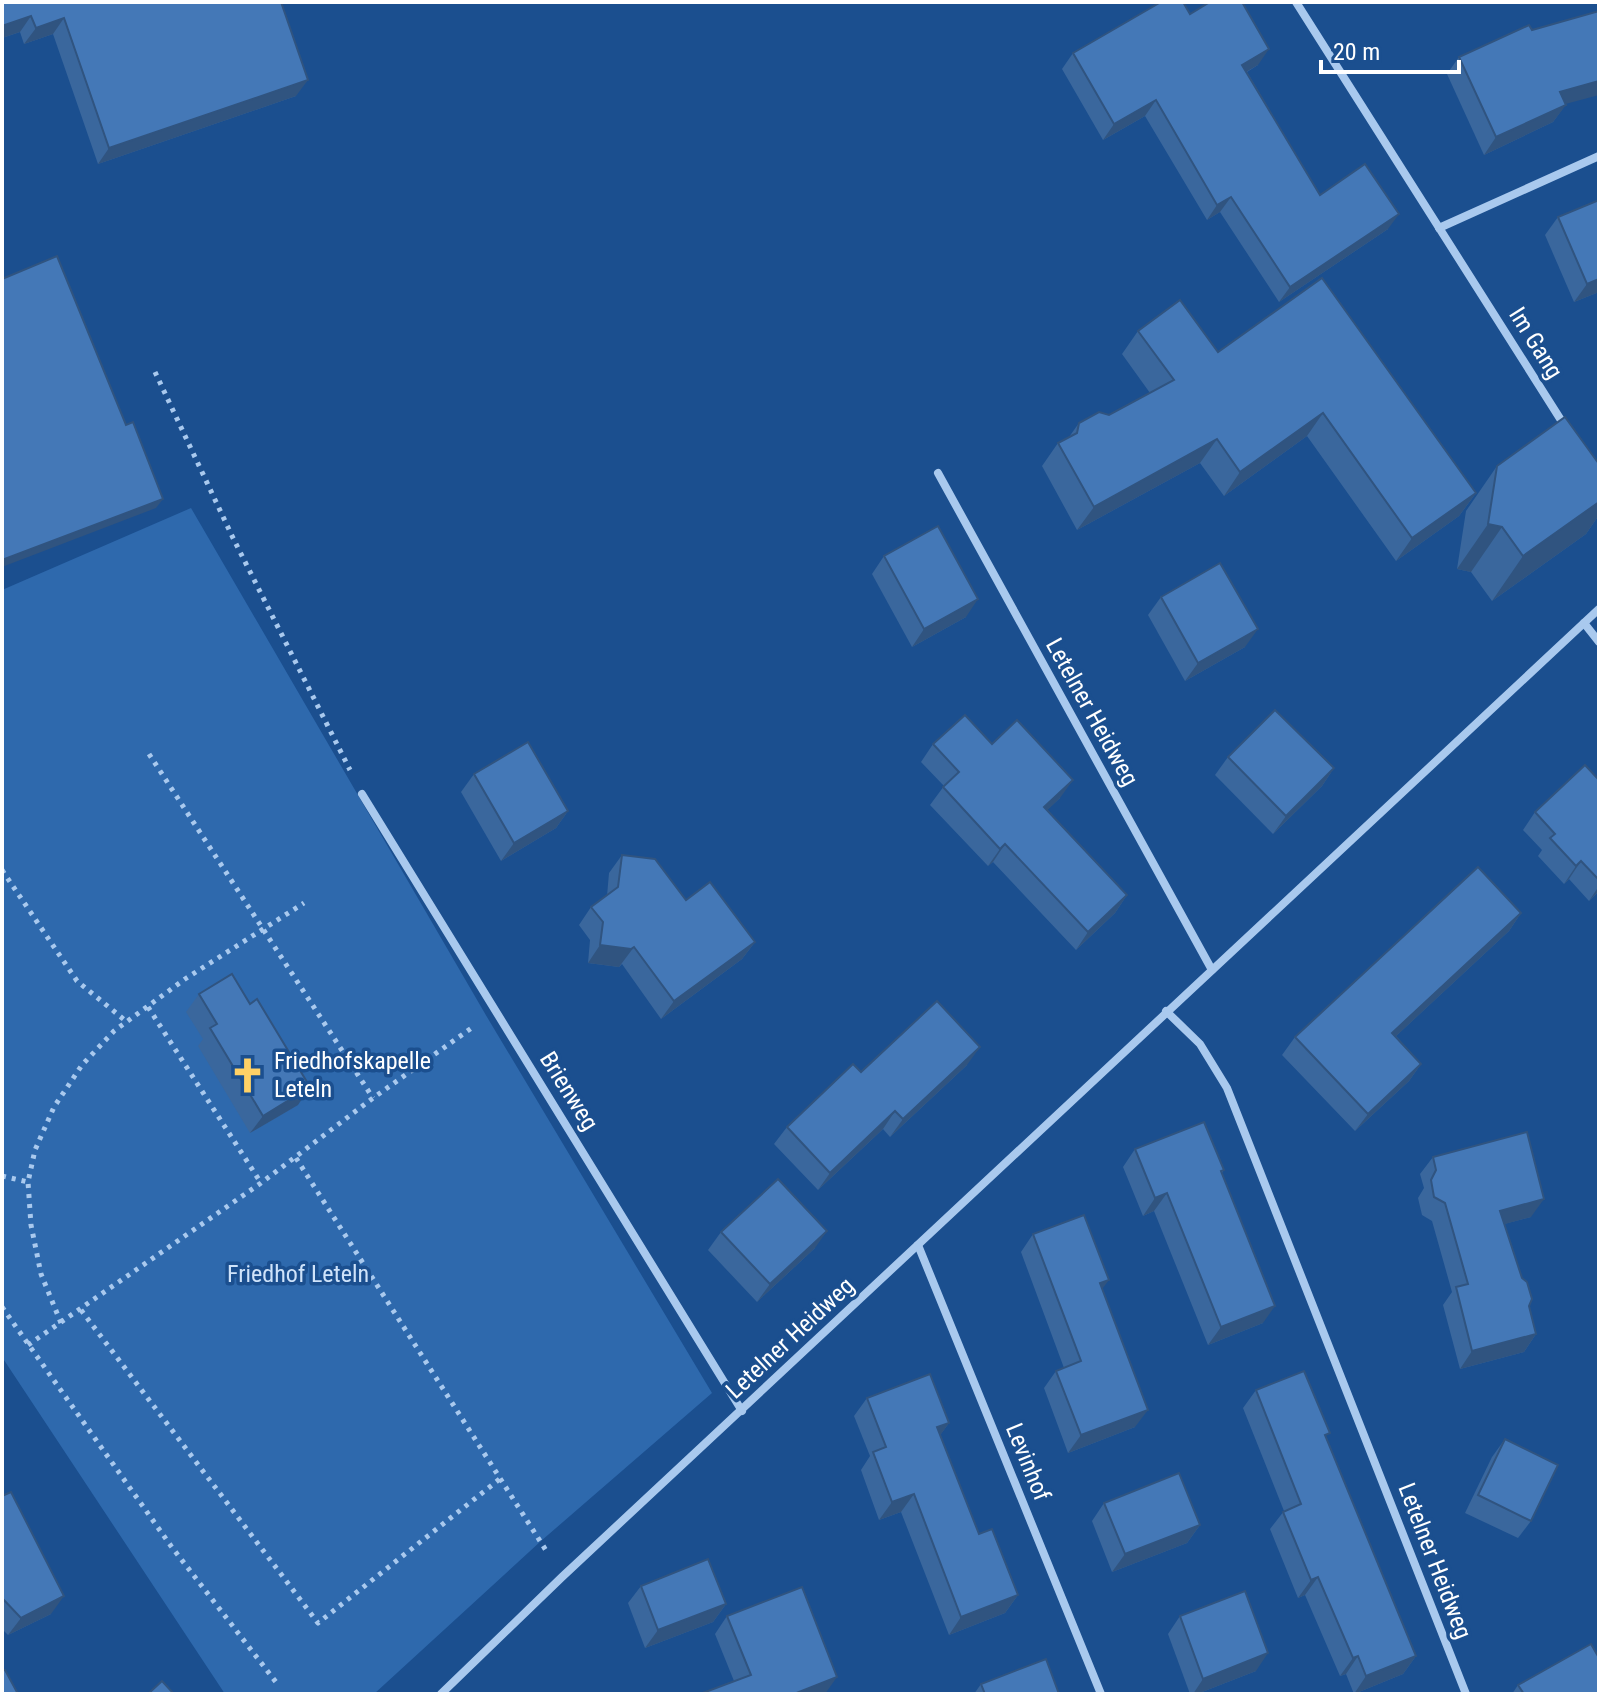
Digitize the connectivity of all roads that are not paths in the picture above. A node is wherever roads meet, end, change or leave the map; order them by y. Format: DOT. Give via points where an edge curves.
graph roads {
  1 [pos="1296,2"];
  2 [pos="1599,156"];
  3 [pos="1439,228"];
  4 [pos="1574,440"];
  5 [pos="938,473"];
  6 [pos="1599,609"];
  7 [pos="1584,623"];
  8 [pos="1599,642"];
  9 [pos="362,794"];
  10 [pos="1212,970"];
  11 [pos="1166,1011"];
  12 [pos="918,1245"];
  13 [pos="742,1411"];
  14 [pos="441,1694"];
  15 [pos="1101,1694"];
  16 [pos="1466,1694"];
  1 -- 3 [label="street, Im Gang"];
  2 -- 3 [label="street"];
  3 -- 4 [label="street, Im Gang"];
  5 -- 10 [label="street, Letelner Heidweg"];
  6 -- 7 [label="street, Letelner Heidweg"];
  7 -- 8 [label="street"];
  7 -- 10 [label="street, Letelner Heidweg"];
  9 -- 13 [label="street, Brienweg"];
  10 -- 11 [label="street, Letelner Heidweg"];
  11 -- 12 [label="street, Letelner Heidweg"];
  11 -- 16 [label="street, Letelner Heidweg" via="1200,1044 1227,1088 1256,1154"];
  12 -- 13 [label="street, Letelner Heidweg"];
  12 -- 15 [label="street, Levinhof"];
  13 -- 14 [label="street, Letelner Heidweg"];
}
